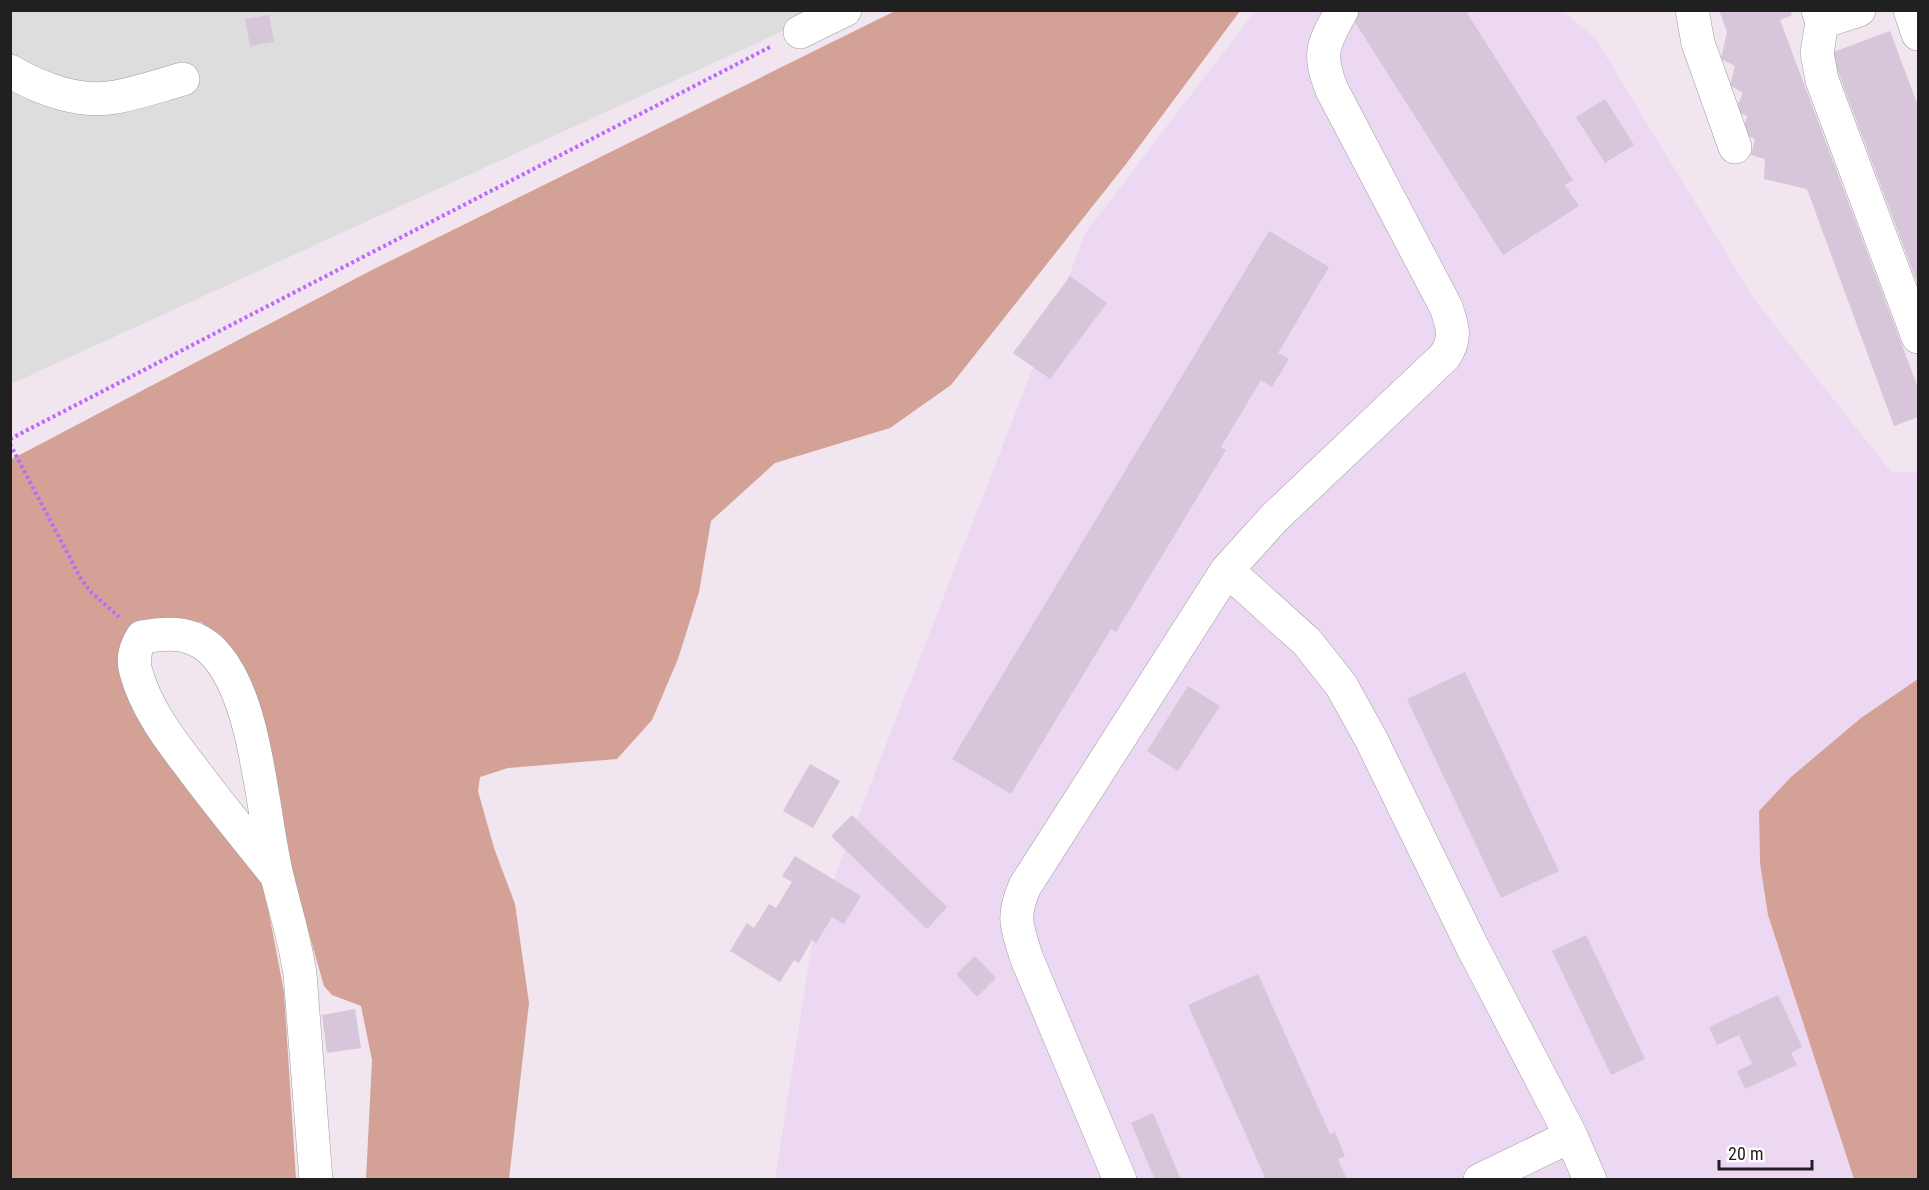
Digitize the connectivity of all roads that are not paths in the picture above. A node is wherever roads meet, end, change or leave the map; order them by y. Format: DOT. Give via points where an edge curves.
graph roads {
  1 [pos="845,10"];
  2 [pos="1342,10"];
  3 [pos="1692,10"];
  4 [pos="1859,10"];
  5 [pos="1910,10"];
  6 [pos="1820,16"];
  7 [pos="800,32"];
  8 [pos="1918,34"];
  9 [pos="10,71"];
  10 [pos="183,79"];
  11 [pos="1735,147"];
  12 [pos="1918,337"];
  13 [pos="1227,570"];
  14 [pos="277,876"];
  15 [pos="1571,1136"];
  16 [pos="316,1179"];
  17 [pos="1119,1179"];
  18 [pos="1480,1179"];
  19 [pos="1590,1179"];
  1 -- 7 [label="lane"];
  2 -- 13 [label="lane" via="1326,42 1324,68 1446,307 1453,326 1452,346 1275,517"];
  3 -- 11 [label="lane" via="1698,43"];
  4 -- 6 [label="lane"];
  5 -- 8 [label="lane"];
  6 -- 12 [label="lane" via="1817,53 1822,80"];
  9 -- 10 [label="lane" via="33,84 91,99 114,98"];
  13 -- 15 [label="lane" via="1307,642 1341,685"];
  13 -- 17 [label="lane" via="1017,904 1016,922 1027,959"];
  14 -- 14 [label="lane" via="163,729 136,672 134,654 141,637 166,633 200,642 218,656 231,677 249,730"];
  14 -- 16 [label="lane" via="300,974"];
  15 -- 18 [label="lane"];
  15 -- 19 [label="lane"];
}
